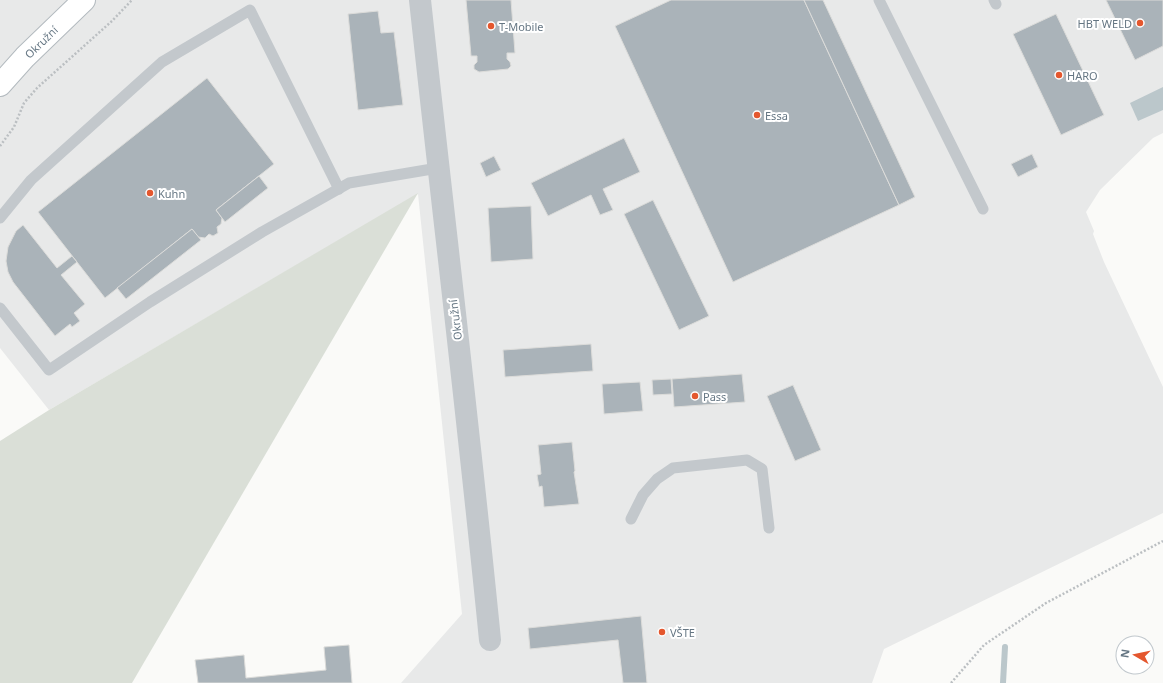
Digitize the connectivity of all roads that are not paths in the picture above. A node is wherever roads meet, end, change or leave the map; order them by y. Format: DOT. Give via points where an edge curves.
graph roads {
  1 [pos="84,0"];
  2 [pos="420,0"];
  3 [pos="879,0"];
  4 [pos="0,85"];
  5 [pos="438,168"];
  6 [pos="339,189"];
  7 [pos="983,210"];
  8 [pos="0,218"];
  9 [pos="0,308"];
  10 [pos="632,519"];
  11 [pos="769,528"];
  12 [pos="490,640"];
  1 -- 4 [label="main road, Okružní"];
  2 -- 5 [label="street, Okružní"];
  3 -- 7 [label="lane"];
  5 -- 6 [label="lane" via="349,183"];
  5 -- 12 [label="street, Okružní"];
  6 -- 8 [label="lane" via="250,10 162,62 31,180"];
  6 -- 9 [label="lane" via="262,232 163,294 50,370"];
  10 -- 11 [label="lane" via="643,495 657,479 673,468 747,460 762,469"];
}
